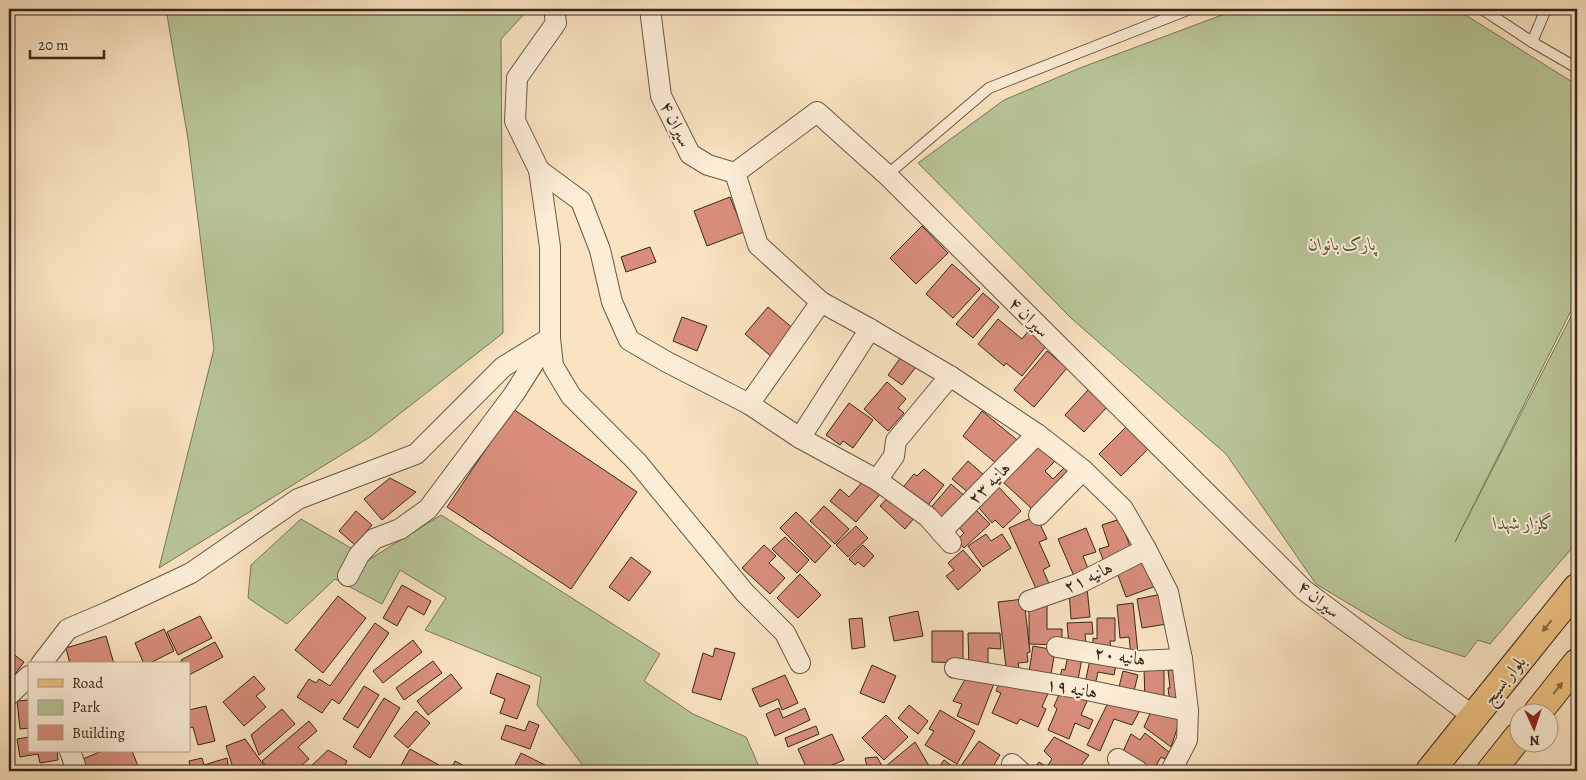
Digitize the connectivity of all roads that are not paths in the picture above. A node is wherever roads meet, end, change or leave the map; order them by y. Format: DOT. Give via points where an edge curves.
graph roads {
  1 [pos="554,9"];
  2 [pos="650,9"];
  3 [pos="1190,9"];
  4 [pos="1482,9"];
  5 [pos="1546,9"];
  6 [pos="1532,42"];
  7 [pos="1577,68"];
  8 [pos="539,170"];
  9 [pos="735,173"];
  10 [pos="887,175"];
  11 [pos="821,302"];
  12 [pos="870,329"];
  13 [pos="550,338"];
  14 [pos="950,376"];
  15 [pos="749,404"];
  16 [pos="1038,434"];
  17 [pos="800,438"];
  18 [pos="1083,470"];
  19 [pos="876,480"];
  20 [pos="1039,514"];
  21 [pos="1146,548"];
  22 [pos="348,576"];
  23 [pos="1577,588"];
  24 [pos="1029,601"];
  25 [pos="1057,647"];
  26 [pos="1182,659"];
  27 [pos="42,662"];
  28 [pos="800,663"];
  29 [pos="1577,663"];
  30 [pos="955,668"];
  31 [pos="28,677"];
  32 [pos="9,695"];
  33 [pos="1546,702"];
  34 [pos="1188,711"];
  35 [pos="1474,717"];
  36 [pos="1508,750"];
  37 [pos="70,752"];
  38 [pos="1118,759"];
  39 [pos="1493,770"];
  40 [pos="77,771"];
  41 [pos="1138,771"];
  42 [pos="1171,771"];
  43 [pos="1430,771"];
  1 -- 8 [label="street" via="556,23 517,78 515,122"];
  2 -- 9 [label="street, سیران ۴" via="661,96 690,154 708,165"];
  3 -- 10 [label="lane" via="989,88"];
  4 -- 6 [label="lane"];
  5 -- 6 [label="lane"];
  6 -- 7 [label="lane"];
  8 -- 13 [label="street" via="550,247"];
  8 -- 15 [label="street" via="581,201 600,250 612,302 629,340"];
  9 -- 10 [label="street, سیران ۴" via="818,112"];
  9 -- 11 [label="street" via="758,245"];
  10 -- 35 [label="street, سیران ۴" via="1304,590"];
  11 -- 12 [label="street"];
  11 -- 15 [label="street"];
  12 -- 14 [label="street"];
  12 -- 17 [label="street"];
  13 -- 22 [label="street" via="514,394 428,509 400,529 374,539 359,555"];
  13 -- 27 [label="street" via="503,367 416,454 298,499 191,573 68,628"];
  13 -- 28 [label="street" via="553,366 571,396 637,462 745,593 785,634"];
  14 -- 16 [label="street"];
  14 -- 19 [label="street" via="896,441 894,456"];
  15 -- 17 [label="street"];
  16 -- 18 [label="street"];
  16 -- 19 [label="street, هانیه ۲۳" via="946,538 928,518"];
  17 -- 19 [label="street"];
  18 -- 20 [label="street"];
  18 -- 21 [label="street" via="1123,509"];
  21 -- 24 [label="street, هانیه ۲۱" via="1078,584"];
  21 -- 26 [label="street" via="1168,592"];
  23 -- 35 [label="main road, بلوار بسیج, one-way"];
  25 -- 26 [label="street, هانیه ۲۰" via="1138,661"];
  26 -- 34 [label="street"];
  33 -- 29 [label="main road, one-way"];
  30 -- 34 [label="street, هانیه ۱۹"];
  31 -- 32 [label="street"];
  34 -- 42 [label="street" via="1187,740"];
  35 -- 43 [label="main road, بلوار بسیج"];
  36 -- 39 [label="main road"];
  37 -- 40 [label="street"];
  38 -- 41 [label="street"];
}
